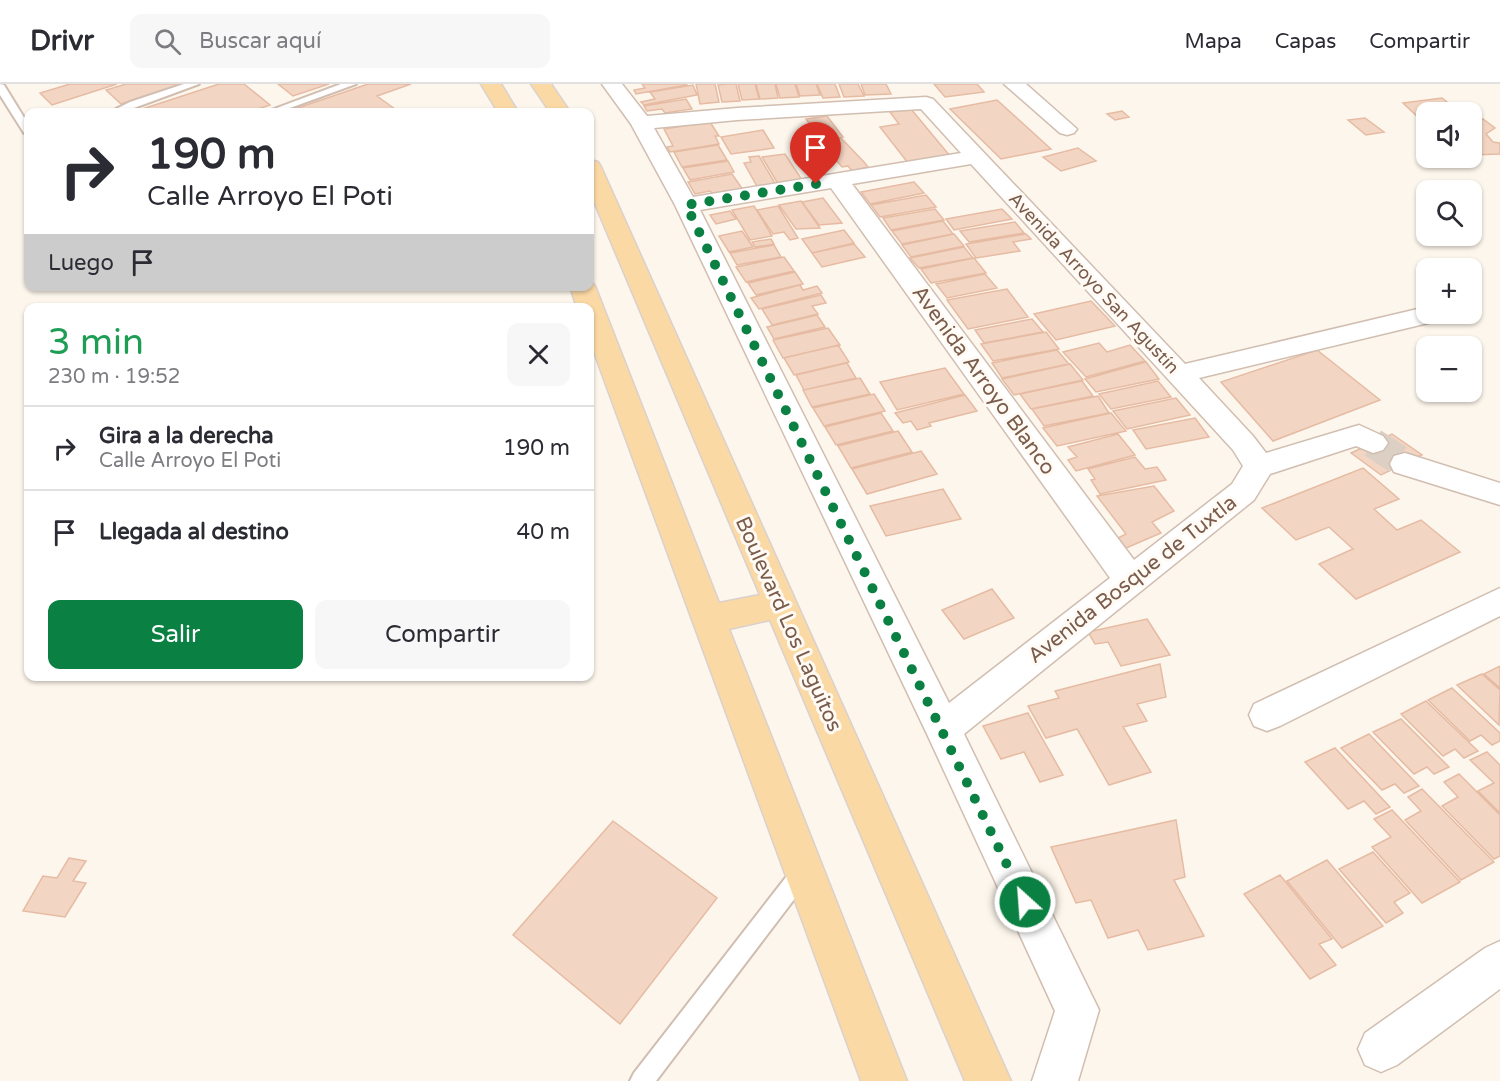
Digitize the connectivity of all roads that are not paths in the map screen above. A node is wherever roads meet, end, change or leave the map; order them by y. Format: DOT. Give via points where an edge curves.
graph roads {
  1 [pos="194,84"];
  2 [pos="351,84"];
  3 [pos="491,84"];
  4 [pos="541,84"];
  5 [pos="612,84"];
  6 [pos="1014,84"];
  7 [pos="0,87"];
  8 [pos="125,108"];
  9 [pos="282,108"];
  10 [pos="506,108"];
  11 [pos="557,108"];
  12 [pos="641,123"];
  13 [pos="24,125"];
  14 [pos="1067,129"];
  15 [pos="976,157"];
  16 [pos="594,176"];
  17 [pos="838,181"];
  18 [pos="686,205"];
  19 [pos="594,317"];
  20 [pos="1416,318"];
  21 [pos="1180,374"];
  22 [pos="1366,439"];
  23 [pos="1405,464"];
  24 [pos="1259,466"];
  25 [pos="1500,494"];
  26 [pos="1130,580"];
  27 [pos="1500,600"];
  28 [pos="780,605"];
  29 [pos="709,619"];
  30 [pos="1267,716"];
  31 [pos="943,729"];
  32 [pos="805,869"];
  33 [pos="1500,963"];
  34 [pos="1381,1049"];
  35 [pos="642,1081"];
  36 [pos="884,1081"];
  37 [pos="988,1081"];
  38 [pos="1055,1081"];
  1 -- 8 [label="lane"];
  2 -- 9 [label="lane"];
  3 -- 10 [label="main road"];
  4 -- 11 [label="main road"];
  5 -- 12 [label="street"];
  6 -- 14 [label="street"];
  7 -- 13 [label="lane"];
  12 -- 15 [label="street, Avenida Arroyo San Agustín" via="926,104"];
  12 -- 18 [label="street"];
  15 -- 17 [label="street"];
  15 -- 21 [label="street, Avenida Arroyo San Agustín"];
  16 -- 28 [label="main road, Boulevard Los Laguitos"];
  17 -- 18 [label="street"];
  17 -- 26 [label="street, Avenida Arroyo Blanco"];
  18 -- 31 [label="street"];
  19 -- 29 [label="main road"];
  20 -- 21 [label="street"];
  21 -- 24 [label="street, Avenida Arroyo San Agustín"];
  22 -- 24 [label="street"];
  23 -- 25 [label="street"];
  24 -- 26 [label="street, Avenida Bosque de Tuxtla" via="1243,492"];
  26 -- 31 [label="street, Avenida Bosque de Tuxtla"];
  27 -- 30 [label="street"];
  28 -- 29 [label="main road"];
  28 -- 37 [label="main road, Boulevard Los Laguitos"];
  29 -- 32 [label="main road"];
  31 -- 38 [label="street" via="1077,1010"];
  32 -- 35 [label="lane"];
  32 -- 36 [label="main road"];
  33 -- 34 [label="street"];
}
